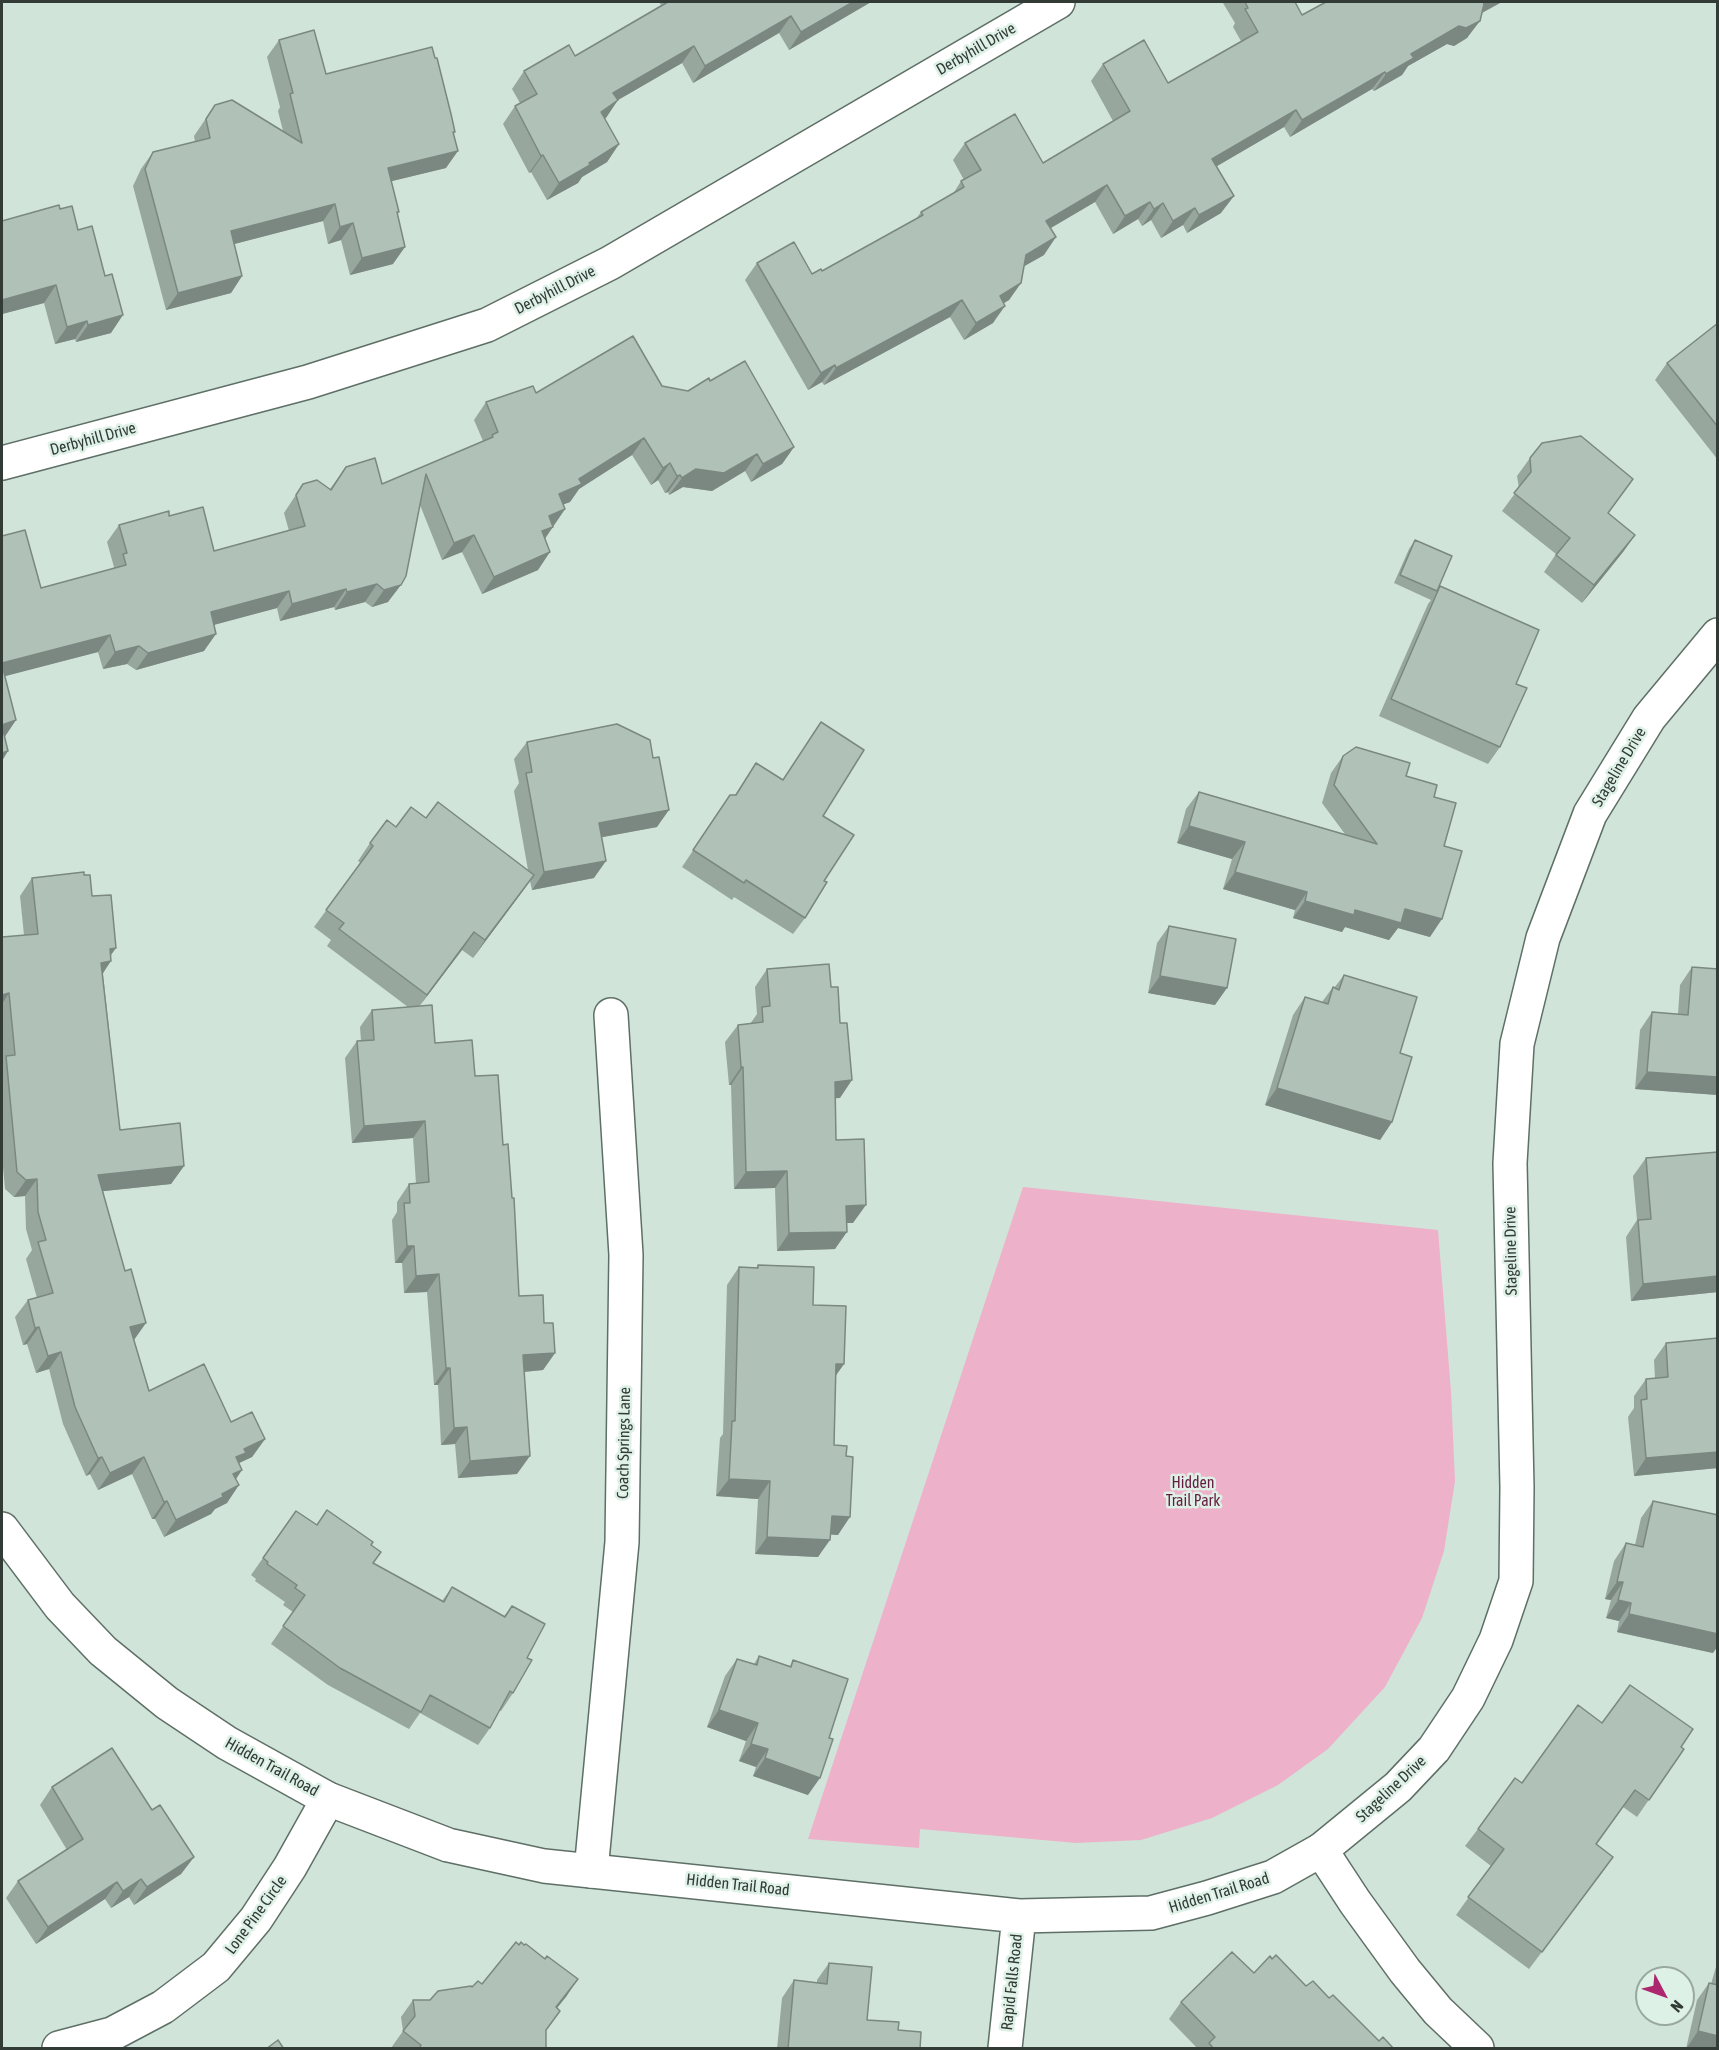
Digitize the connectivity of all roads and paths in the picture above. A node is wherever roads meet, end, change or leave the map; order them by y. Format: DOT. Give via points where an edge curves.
graph roads {
  1 [pos="1058,2"];
  2 [pos="2,463"];
  3 [pos="1718,635"];
  4 [pos="610,1015"];
  5 [pos="2,1529"];
  6 [pos="328,1799"];
  7 [pos="1321,1850"];
  8 [pos="591,1871"];
  9 [pos="1018,1916"];
  10 [pos="59,2049"];
  11 [pos="1005,2049"];
  12 [pos="1477,2049"];
  1 -- 2 [label="street, Derbyhill Drive" via="610,263 487,325 308,382"];
  3 -- 7 [label="street, Stageline Drive" via="1649,718 1590,814 1543,938 1517,1044 1510,1163 1516,1581 1496,1640 1468,1698 1434,1749 1398,1787"];
  4 -- 8 [label="street, Coach Springs Lane" via="626,1255 623,1530"];
  5 -- 6 [label="street, Hidden Trail Road" via="60,1606 103,1651 177,1710 227,1743"];
  6 -- 8 [label="street, Hidden Trail Road" via="448,1845 544,1866"];
  6 -- 10 [label="street, Lone Pine Circle" via="256,1919 216,1968 163,2007 111,2034"];
  7 -- 9 [label="street, Hidden Trail Road" via="1273,1877 1151,1913"];
  7 -- 12 [label="street" via="1405,1971 1438,2012"];
  8 -- 9 [label="street, Hidden Trail Road"];
  9 -- 11 [label="street, Rapid Falls Road"];
}
